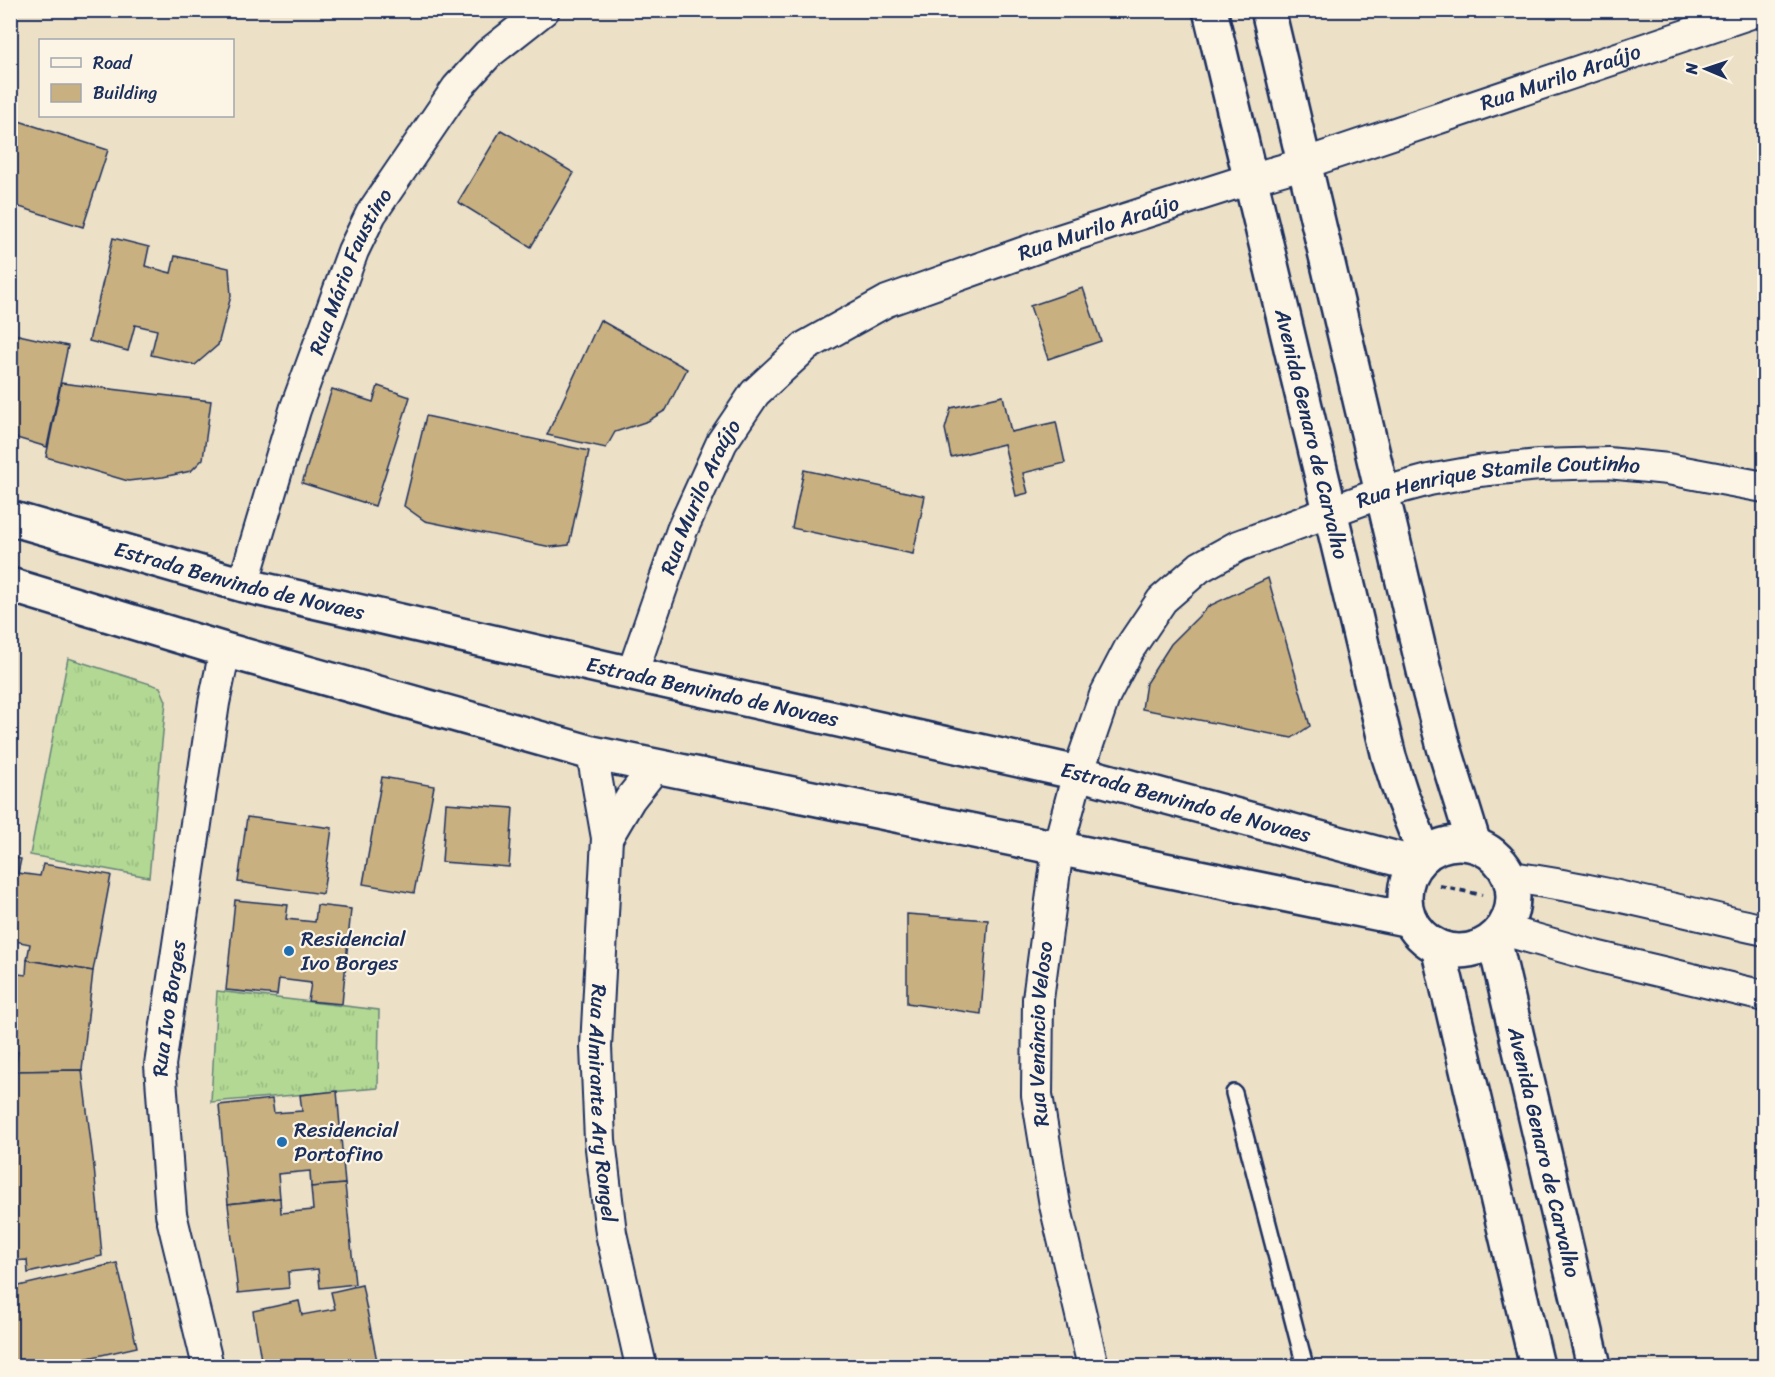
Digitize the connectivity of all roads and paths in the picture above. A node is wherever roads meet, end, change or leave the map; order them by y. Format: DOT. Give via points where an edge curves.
graph roads {
  1 [pos="544,10"];
  2 [pos="1210,10"];
  3 [pos="1268,10"];
  4 [pos="1760,10"];
  5 [pos="1306,164"];
  6 [pos="1250,179"];
  7 [pos="1764,487"];
  8 [pos="1381,493"];
  9 [pos="1332,511"];
  10 [pos="10,518"];
  11 [pos="10,585"];
  12 [pos="243,585"];
  13 [pos="225,650"];
  14 [pos="632,675"];
  15 [pos="592,753"];
  16 [pos="656,766"];
  17 [pos="1078,773"];
  18 [pos="607,838"];
  19 [pos="1474,844"];
  20 [pos="1058,849"];
  21 [pos="1420,860"];
  22 [pos="1510,877"];
  23 [pos="1410,920"];
  24 [pos="1764,930"];
  25 [pos="1499,935"];
  26 [pos="1438,947"];
  27 [pos="1764,996"];
  28 [pos="1234,1093"];
  29 [pos="208,1366"];
  30 [pos="641,1366"];
  31 [pos="1093,1366"];
  32 [pos="1305,1366"];
  33 [pos="1537,1366"];
  34 [pos="1594,1366"];
  1 -- 12 [label="street, Rua Mário Faustino" via="488,54 457,87 371,214 353,251 295,410"];
  2 -- 6 [label="street, Avenida Genaro de Carvalho"];
  3 -- 5 [label="street"];
  4 -- 5 [label="street, Rua Murilo Araújo"];
  5 -- 6 [label="street, Rua Murilo Araújo"];
  5 -- 8 [label="street"];
  6 -- 9 [label="street, Avenida Genaro de Carvalho"];
  6 -- 14 [label="street, Rua Murilo Araújo" via="1050,243 887,301 806,346 755,393 722,442 682,530"];
  7 -- 8 [label="street, Rua Henrique Stamile Coutinho" via="1668,469 1608,463 1479,471"];
  8 -- 9 [label="street, Rua Henrique Stamile Coutinho"];
  8 -- 19 [label="street" via="1441,735"];
  9 -- 17 [label="street, Rua Henrique Stamile Coutinho" via="1238,546 1200,567 1162,600 1129,649 1105,695"];
  9 -- 21 [label="street, Avenida Genaro de Carvalho" via="1389,757"];
  10 -- 12 [label="street, Estrada Benvindo de Novaes"];
  11 -- 13 [label="street"];
  12 -- 14 [label="street, Estrada Benvindo de Novaes"];
  13 -- 15 [label="street"];
  13 -- 29 [label="street, Rua Ivo Borges" via="160,1065 171,1214"];
  14 -- 17 [label="street, Estrada Benvindo de Novaes"];
  15 -- 16 [label="street"];
  15 -- 18 [label="street, Rua Almirante Ary Rongel"];
  16 -- 18 [label="street, Rua Almirante Ary Rongel"];
  16 -- 20 [label="street"];
  17 -- 20 [label="street, Rua Venâncio Veloso"];
  17 -- 21 [label="street, Estrada Benvindo de Novaes"];
  18 -- 30 [label="street, Rua Almirante Ary Rongel" via="596,1047 600,1140 611,1233"];
  19 -- 21 [label="street" via="1448,844"];
  19 -- 22 [label="street" via="1501,862"];
  20 -- 23 [label="street"];
  20 -- 31 [label="street, Rua Venâncio Veloso" via="1038,999 1036,1095 1055,1205"];
  21 -- 23 [label="street" via="1405,892"];
  22 -- 24 [label="street" via="1583,889"];
  22 -- 25 [label="street" via="1514,902"];
  23 -- 26 [label="street" via="1422,936"];
  25 -- 26 [label="street" via="1477,949 1457,951"];
  25 -- 27 [label="street"];
  25 -- 34 [label="street, Avenida Genaro de Carvalho"];
  26 -- 33 [label="street"];
  28 -- 32 [label="lane"];
}
